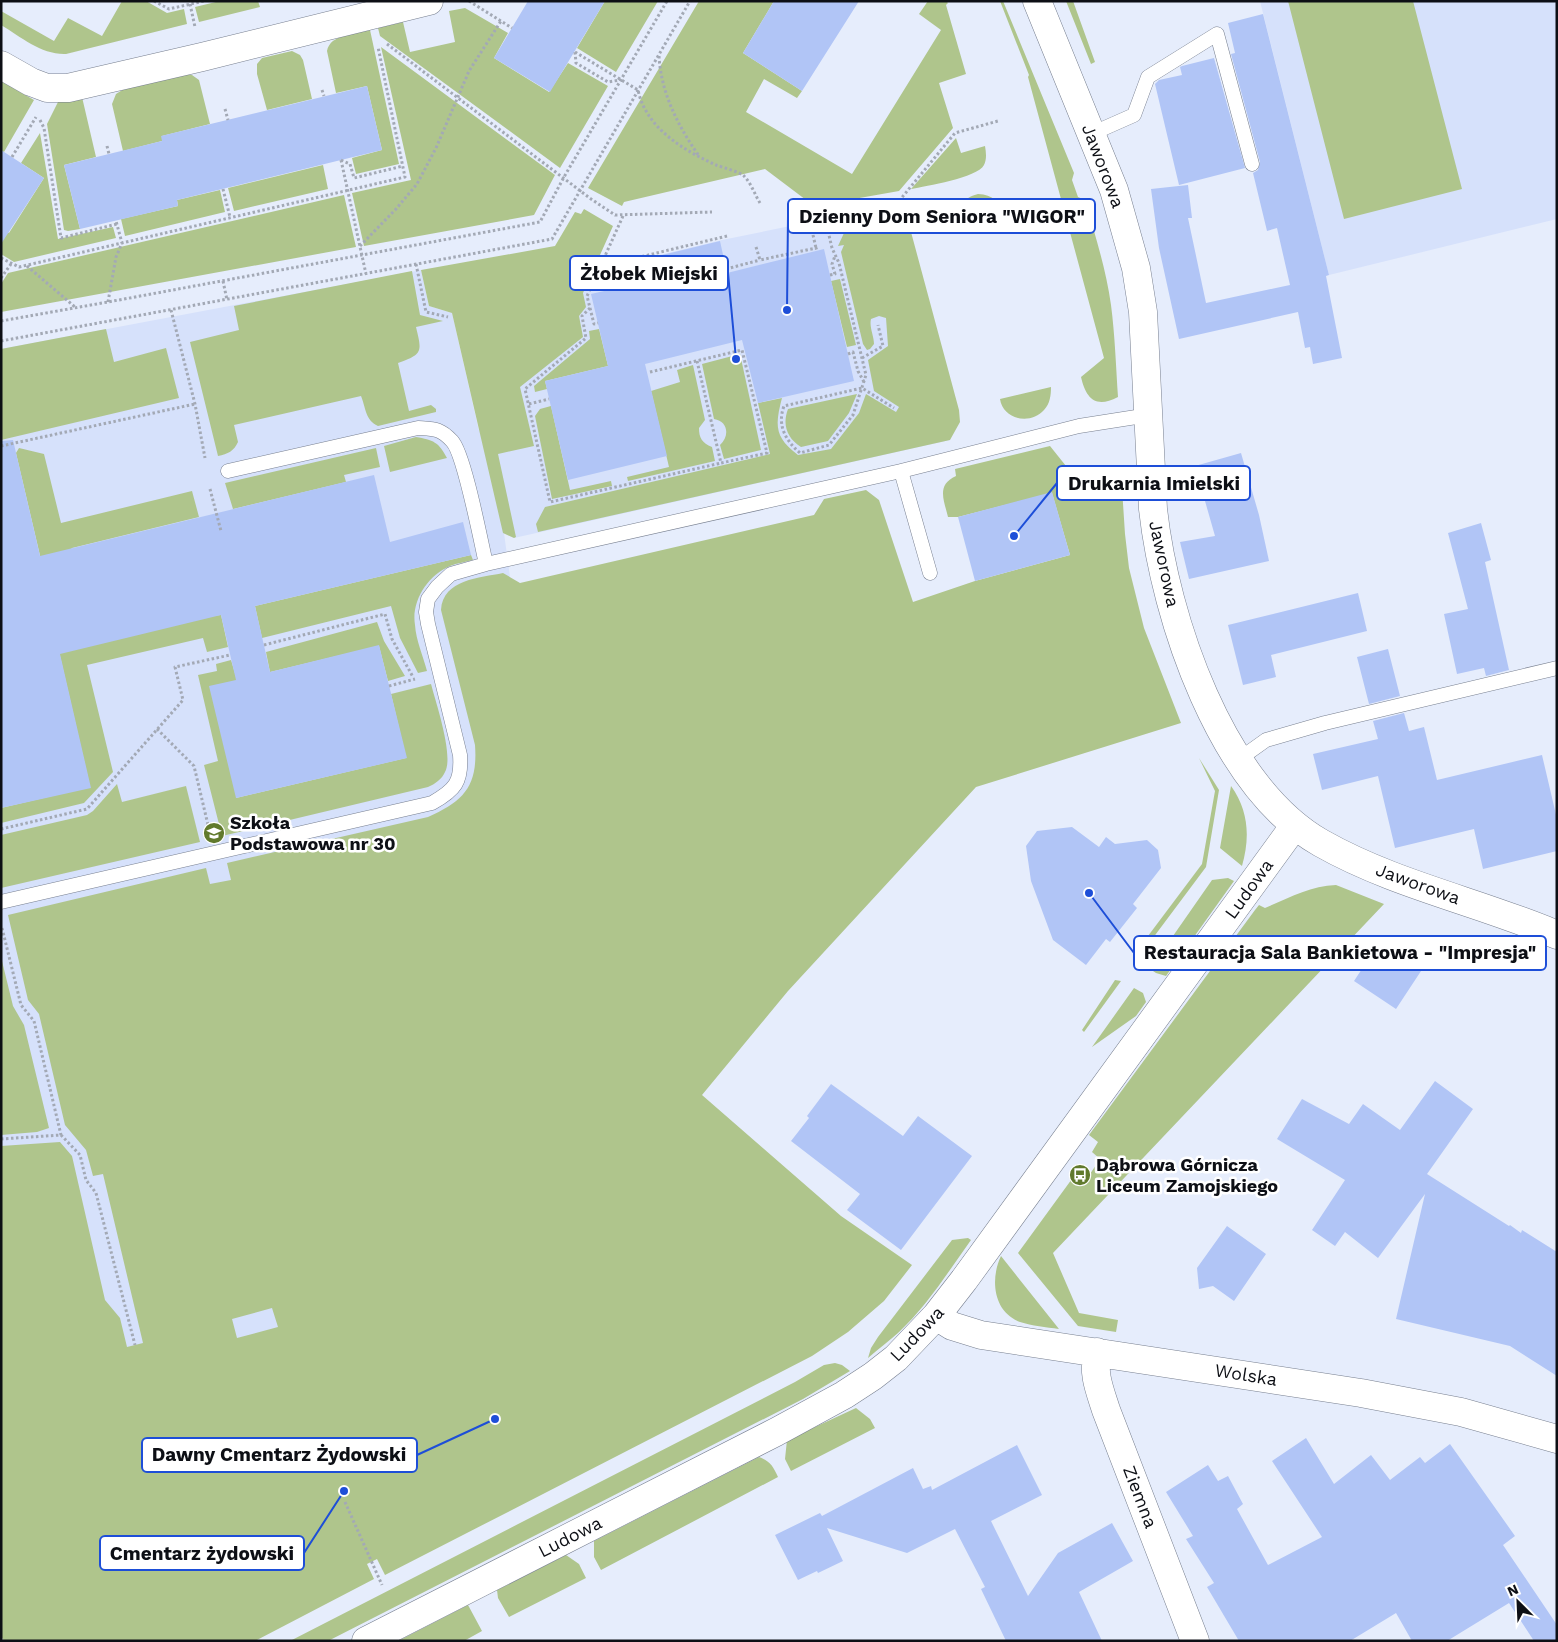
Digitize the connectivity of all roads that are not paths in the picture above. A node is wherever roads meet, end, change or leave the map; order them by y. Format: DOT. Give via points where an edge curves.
graph roads {
  1 [pos="429,1"];
  2 [pos="1037,1"];
  3 [pos="1,66"];
  4 [pos="1091,134"];
  5 [pos="1252,164"];
  6 [pos="1148,415"];
  7 [pos="228,471"];
  8 [pos="901,471"];
  9 [pos="486,564"];
  10 [pos="930,573"];
  11 [pos="1557,668"];
  12 [pos="1238,760"];
  13 [pos="1295,825"];
  14 [pos="1,902"];
  15 [pos="1557,935"];
  16 [pos="936,1316"];
  17 [pos="1097,1352"];
  18 [pos="1557,1439"];
  19 [pos="366,1641"];
  20 [pos="1195,1641"];
  1 -- 3 [label="street" via="374,26 68,88 48,88"];
  2 -- 4 [label="street, Jaworowa"];
  4 -- 5 [label="lane" via="1134,115 1148,77 1217,34"];
  4 -- 6 [label="street, Jaworowa" via="1114,190 1136,268 1143,312"];
  6 -- 8 [label="lane" via="1079,426"];
  6 -- 12 [label="street, Jaworowa" via="1153,509 1165,579 1193,668"];
  7 -- 9 [label="lane" via="418,428 438,429 454,442 461,460"];
  8 -- 9 [label="lane"];
  8 -- 10 [label="lane"];
  9 -- 14 [label="lane" via="451,574 428,599 428,624 460,755 457,784 447,794 432,803"];
  11 -- 12 [label="lane" via="1266,740"];
  12 -- 13 [label="street, Jaworowa" via="1263,794"];
  13 -- 15 [label="street, Jaworowa" via="1361,863"];
  13 -- 16 [label="street, Ludowa"];
  16 -- 17 [label="street, Wolska" via="952,1326 981,1335"];
  16 -- 19 [label="street, Ludowa" via="896,1358 844,1395"];
  17 -- 18 [label="street, Wolska" via="1421,1404"];
  17 -- 20 [label="street, Ziemna" via="1096,1379 1101,1394"];
}
